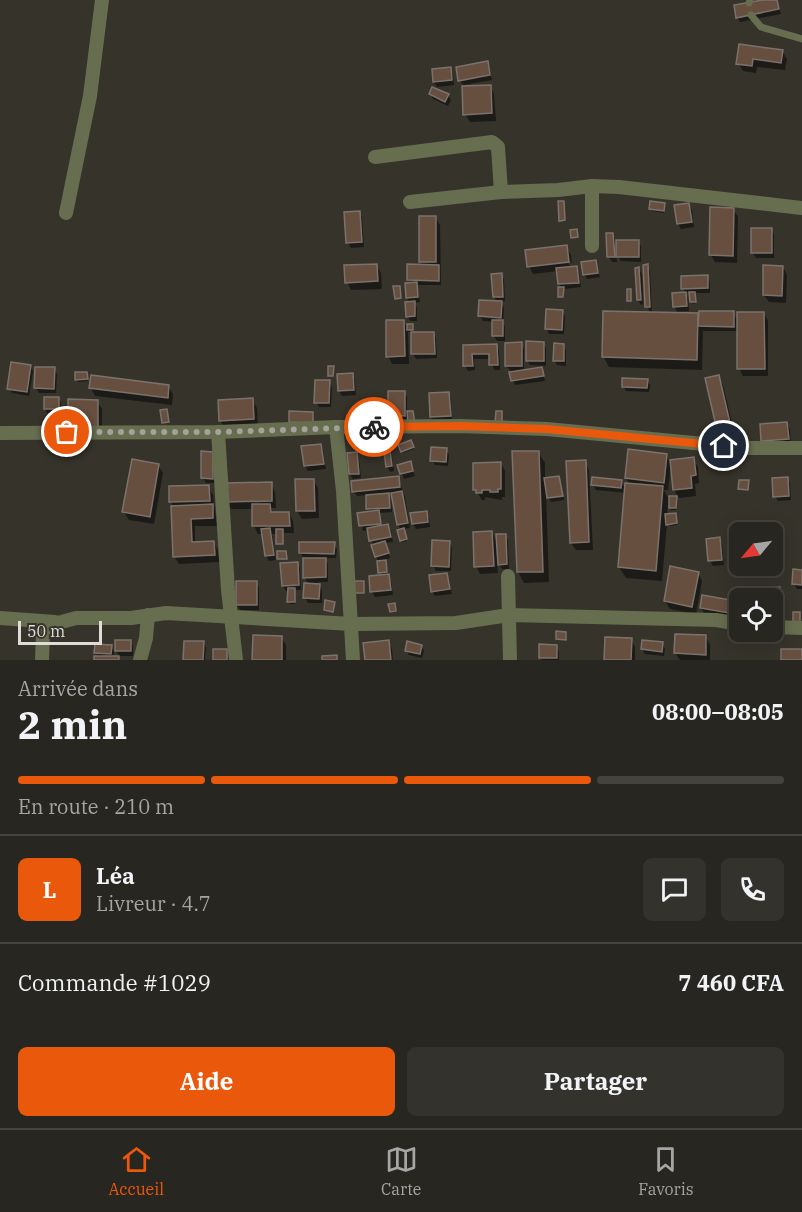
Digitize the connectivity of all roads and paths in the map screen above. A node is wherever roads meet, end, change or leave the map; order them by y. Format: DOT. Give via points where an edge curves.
graph roads {
  1 [pos="102,0"];
  2 [pos="751,15"];
  3 [pos="802,39"];
  4 [pos="375,157"];
  5 [pos="592,186"];
  6 [pos="501,192"];
  7 [pos="410,202"];
  8 [pos="802,208"];
  9 [pos="66,213"];
  10 [pos="592,246"];
  11 [pos="336,427"];
  12 [pos="218,432"];
  13 [pos="0,433"];
  14 [pos="802,448"];
  15 [pos="508,576"];
  16 [pos="148,615"];
  17 [pos="509,615"];
  18 [pos="231,616"];
  19 [pos="0,618"];
  20 [pos="55,622"];
  21 [pos="729,622"];
  22 [pos="351,624"];
  23 [pos="783,627"];
  24 [pos="802,628"];
  25 [pos="42,660"];
  26 [pos="140,660"];
  27 [pos="236,660"];
  28 [pos="353,660"];
  29 [pos="510,660"];
  1 -- 9 [label="street" via="90,96"];
  2 -- 3 [label="lane" via="761,27"];
  4 -- 6 [label="street" via="492,142 498,147"];
  5 -- 6 [label="street"];
  5 -- 8 [label="street"];
  5 -- 10 [label="street"];
  6 -- 7 [label="street"];
  11 -- 12 [label="street"];
  11 -- 14 [label="street" via="547,429 746,448"];
  11 -- 22 [label="street"];
  12 -- 13 [label="street"];
  12 -- 18 [label="street"];
  15 -- 17 [label="street"];
  16 -- 18 [label="street"];
  16 -- 20 [label="street"];
  16 -- 26 [label="street"];
  17 -- 21 [label="street"];
  17 -- 22 [label="street" via="456,623"];
  17 -- 29 [label="street"];
  18 -- 22 [label="street"];
  18 -- 27 [label="street"];
  19 -- 20 [label="street"];
  20 -- 25 [label="street" via="46,626 43,634"];
  22 -- 28 [label="street"];
  23 -- 24 [label="street"];
}
